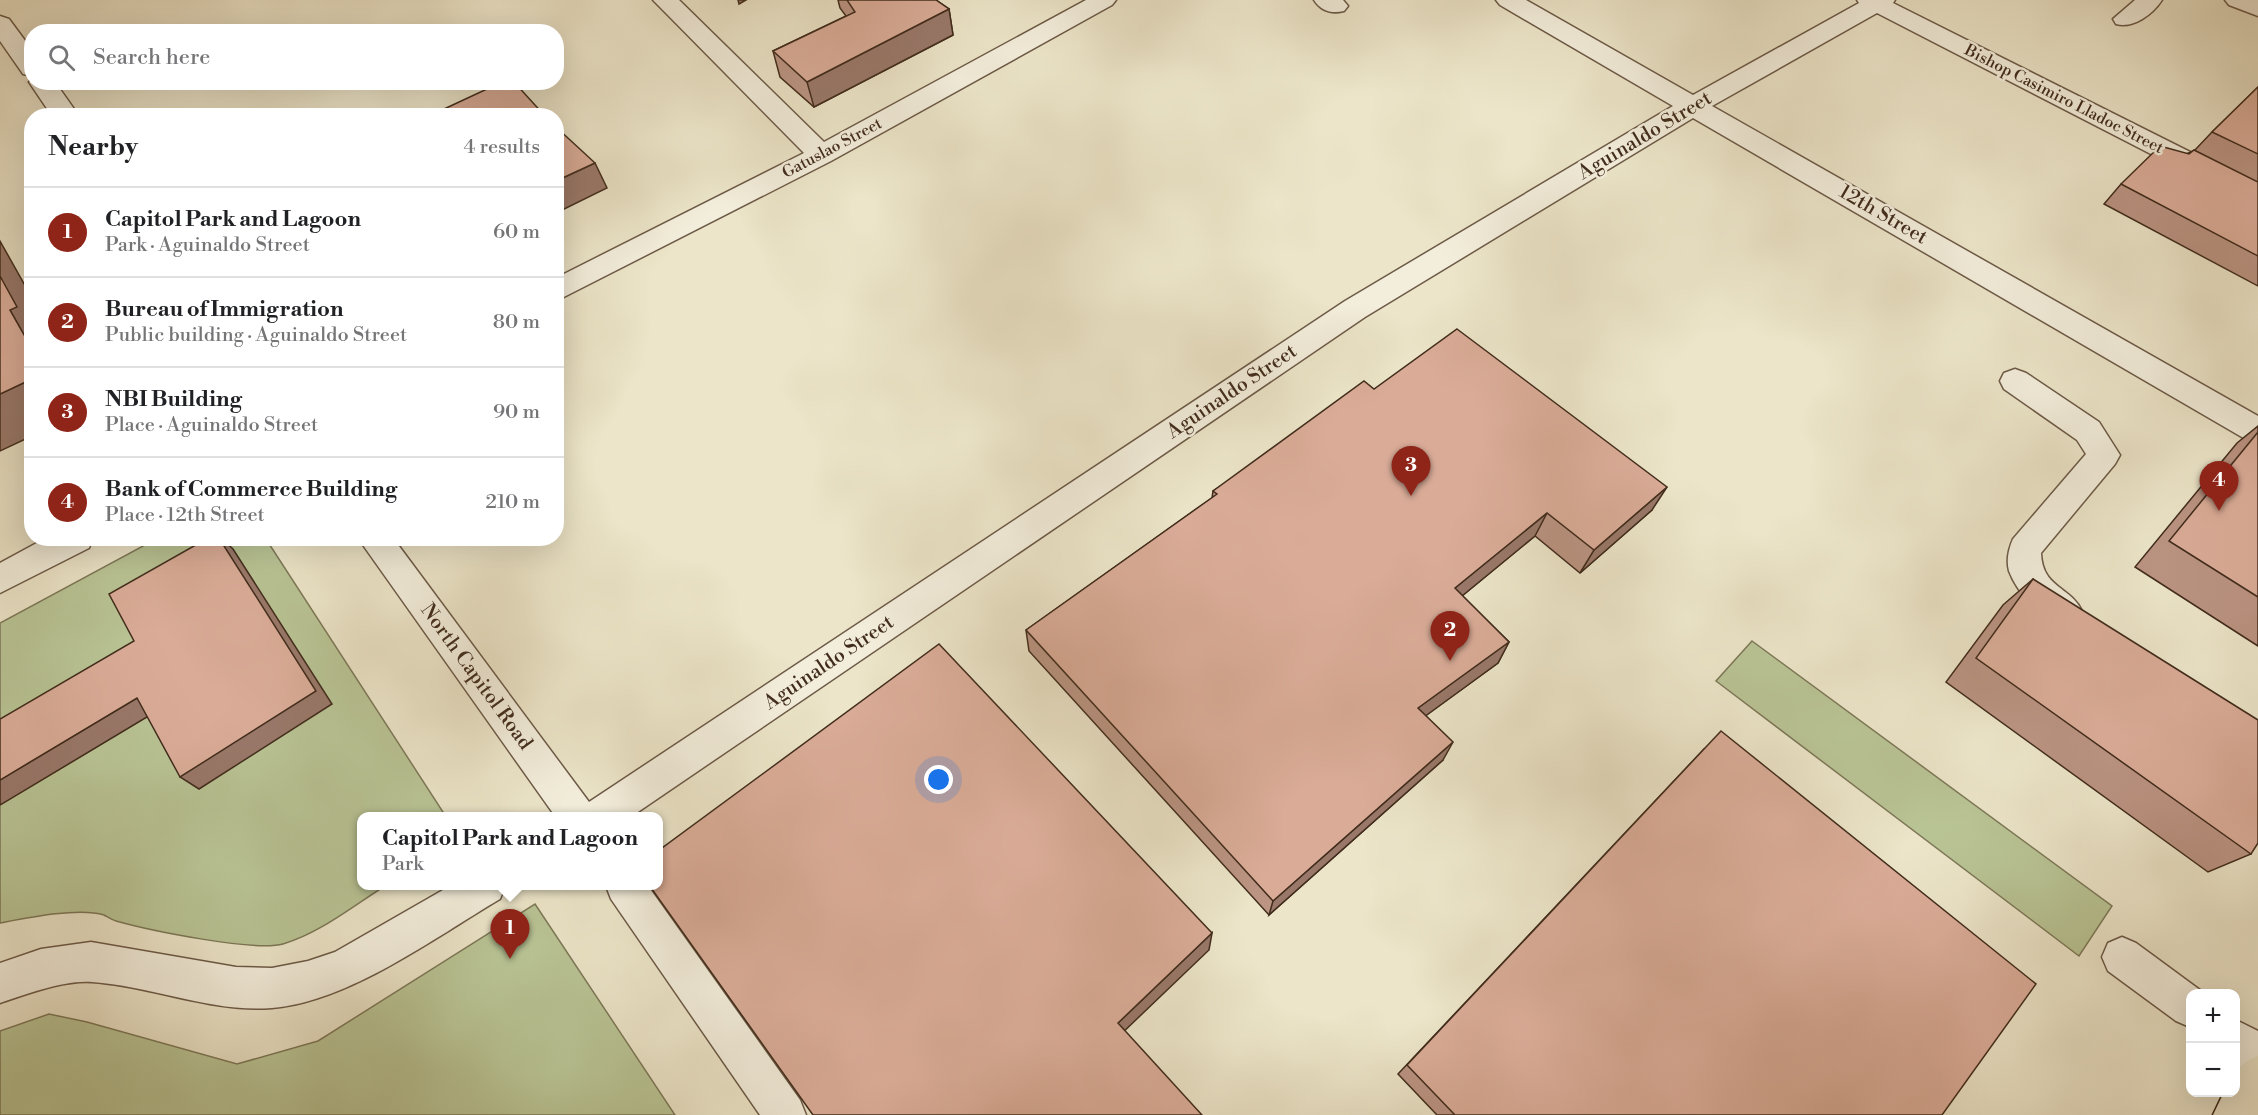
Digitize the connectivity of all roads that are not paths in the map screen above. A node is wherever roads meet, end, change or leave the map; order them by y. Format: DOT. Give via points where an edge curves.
graph roads {
  1 [pos="665,0"];
  2 [pos="1104,0"];
  3 [pos="1508,0"];
  4 [pos="2150,0"];
  5 [pos="2237,0"];
  6 [pos="1876,1"];
  7 [pos="2258,9"];
  8 [pos="2125,19"];
  9 [pos="0,24"];
  10 [pos="24,57"];
  11 [pos="48,90"];
  12 [pos="1693,106"];
  13 [pos="60,108"];
  14 [pos="822,155"];
  15 [pos="2258,197"];
  16 [pos="564,287"];
  17 [pos="2015,381"];
  18 [pos="2258,431"];
  19 [pos="62,546"];
  20 [pos="380,546"];
  21 [pos="0,579"];
  22 [pos="2092,629"];
  23 [pos="574,812"];
  24 [pos="607,812"];
  25 [pos="478,890"];
  26 [pos="628,890"];
  27 [pos="2122,957"];
  28 [pos="0,983"];
  29 [pos="2186,1004"];
  30 [pos="2238,1043"];
  31 [pos="2258,1057"];
  32 [pos="2258,1077"];
  33 [pos="785,1115"];
  34 [pos="2234,1115"];
  1 -- 14 [label="street"];
  2 -- 14 [label="street, Gatuslao Street"];
  3 -- 12 [label="street, 12th Street"];
  4 -- 8 [label="street"];
  5 -- 7 [label="street"];
  6 -- 12 [label="street, Aguinaldo Street"];
  6 -- 15 [label="street, Bishop Casimiro Lladoc Street"];
  9 -- 10 [label="street"];
  11 -- 13 [label="street"];
  12 -- 18 [label="street, 12th Street"];
  12 -- 24 [label="street, Aguinaldo Street" via="1355,309"];
  14 -- 16 [label="street, Gatuslao Street"];
  17 -- 22 [label="street" via="2088,431 2104,455 2025,549 2025,569 2044,597"];
  19 -- 21 [label="street"];
  20 -- 23 [label="street, North Capitol Road"];
  25 -- 28 [label="street" via="344,969 308,981 272,988 236,987 91,962 41,969"];
  26 -- 33 [label="street"];
  27 -- 29 [label="street"];
  30 -- 31 [label="street"];
  32 -- 34 [label="main road"];
}
